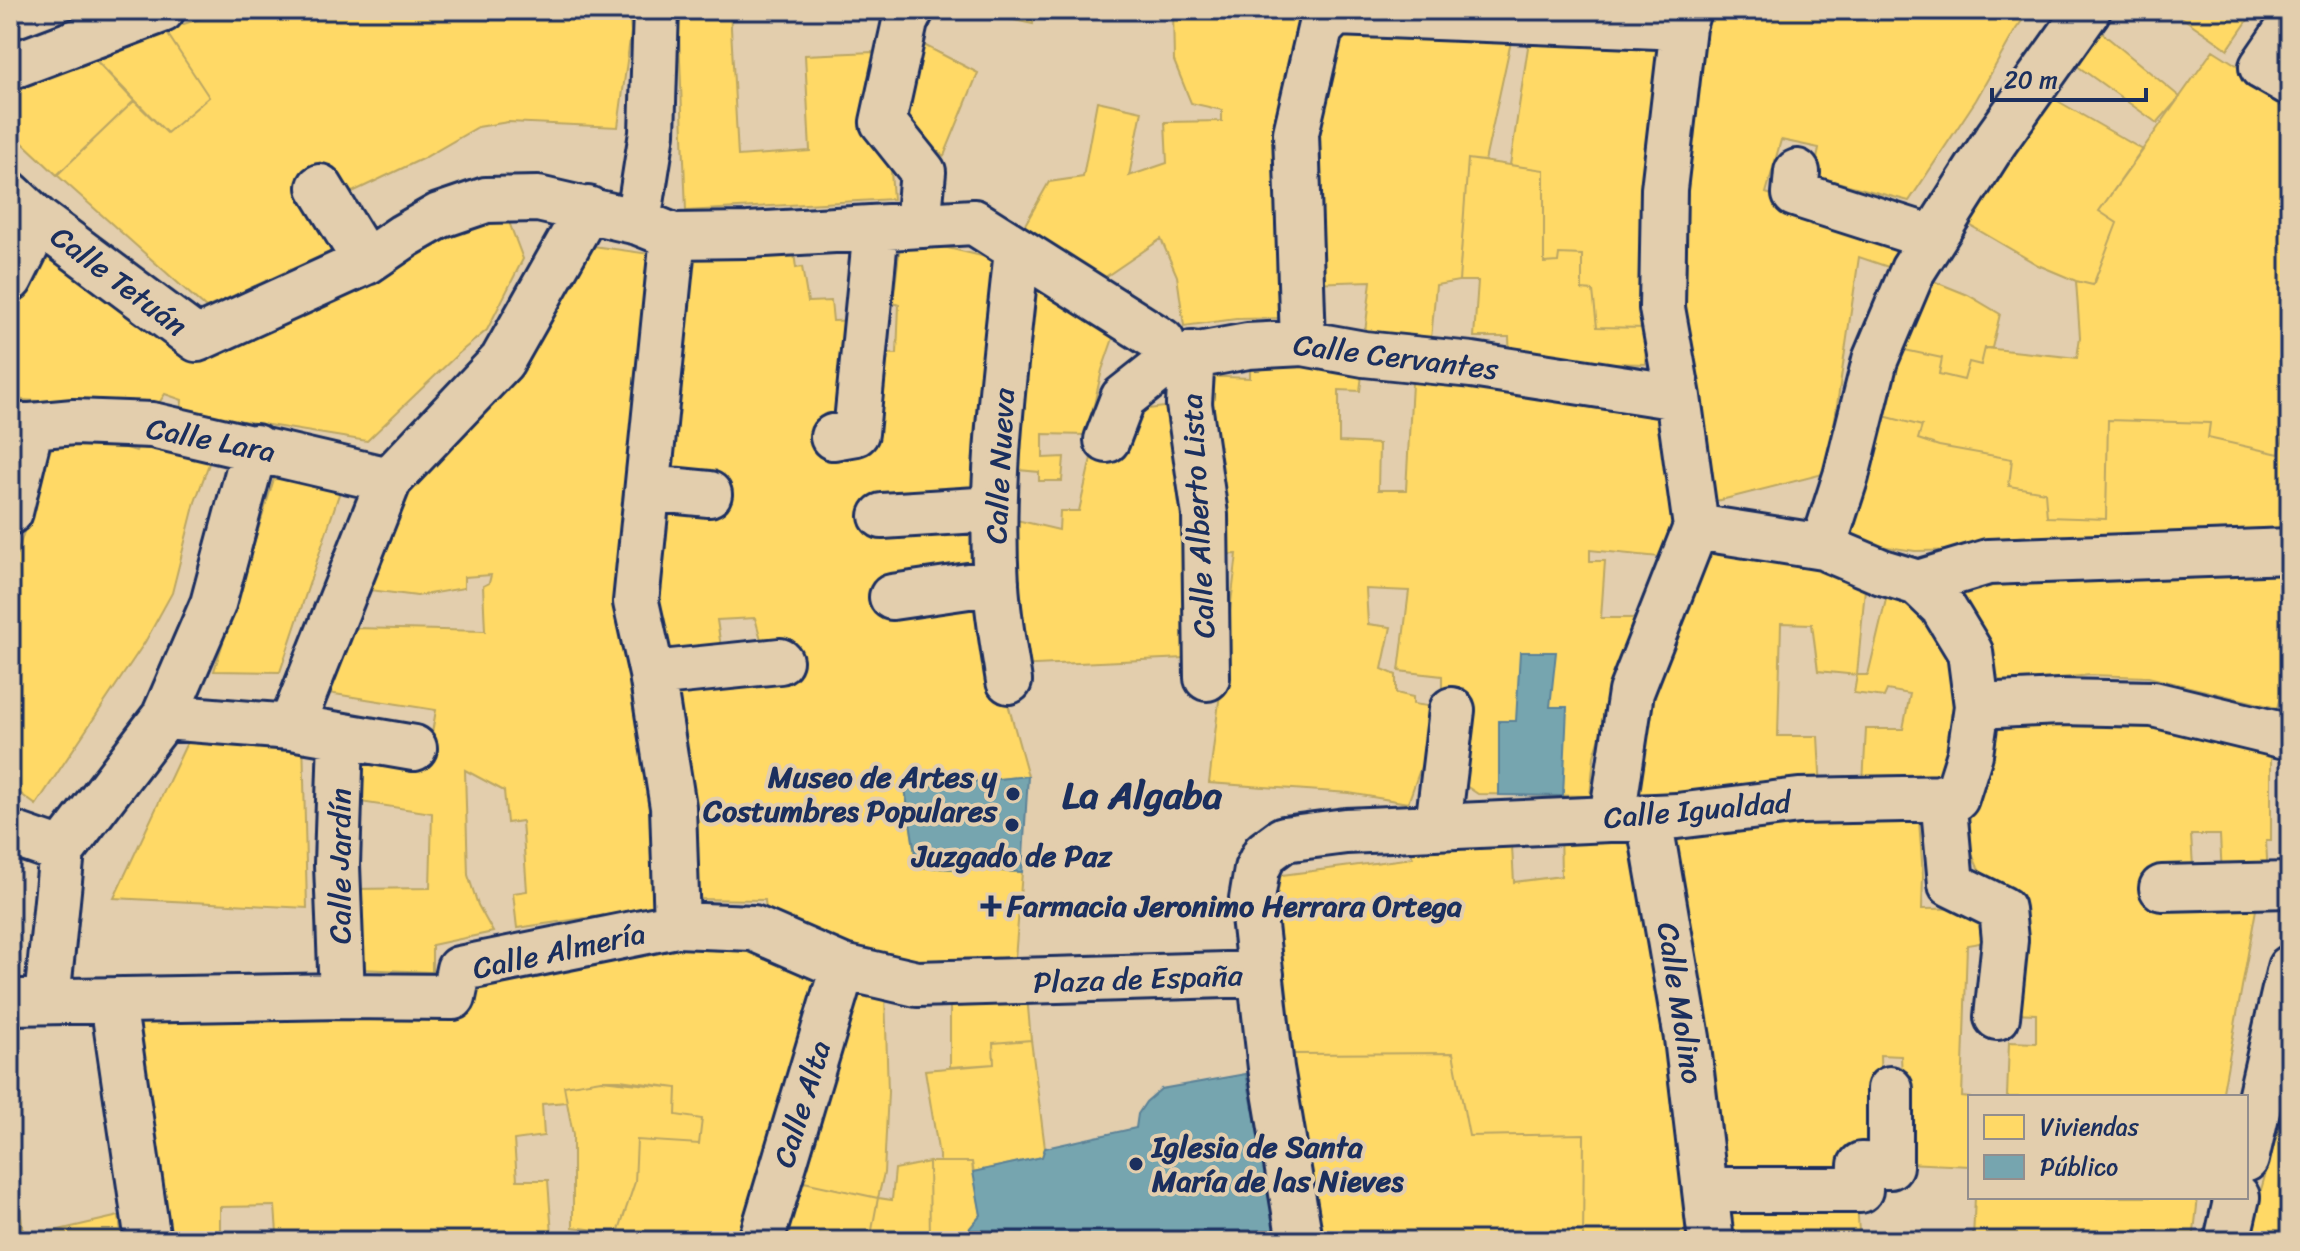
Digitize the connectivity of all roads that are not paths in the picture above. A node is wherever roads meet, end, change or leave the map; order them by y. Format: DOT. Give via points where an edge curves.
graph roads {
  1 [pos="162,10"];
  2 [pos="656,10"];
  3 [pos="911,10"];
  4 [pos="2088,10"];
  5 [pos="1338,11"];
  6 [pos="1634,17"];
  7 [pos="1686,18"];
  8 [pos="2290,26"];
  9 [pos="10,67"];
  10 [pos="2290,83"];
  11 [pos="1797,172"];
  12 [pos="320,187"];
  13 [pos="25,207"];
  14 [pos="588,209"];
  15 [pos="897,226"];
  16 [pos="655,229"];
  17 [pos="1933,238"];
  18 [pos="1017,250"];
  19 [pos="366,262"];
  20 [pos="10,279"];
  21 [pos="1303,343"];
  22 [pos="1177,348"];
  23 [pos="1678,397"];
  24 [pos="20,426"];
  25 [pos="833,437"];
  26 [pos="1107,440"];
  27 [pos="255,447"];
  28 [pos="389,480"];
  29 [pos="649,488"];
  30 [pos="709,494"];
  31 [pos="994,509"];
  32 [pos="10,512"];
  33 [pos="882,516"];
  34 [pos="1696,527"];
  35 [pos="1823,547"];
  36 [pos="2290,551"];
  37 [pos="996,582"];
  38 [pos="1918,583"];
  39 [pos="892,597"];
  40 [pos="780,661"];
  41 [pos="652,674"];
  42 [pos="1207,678"];
  43 [pos="1009,681"];
  44 [pos="1977,706"];
  45 [pos="1452,710"];
  46 [pos="164,717"];
  47 [pos="291,727"];
  48 [pos="341,736"];
  49 [pos="2290,737"];
  50 [pos="414,748"];
  51 [pos="1950,798"];
  52 [pos="1631,818"];
  53 [pos="1438,826"];
  54 [pos="10,833"];
  55 [pos="62,851"];
  56 [pos="2290,885"];
  57 [pos="2162,888"];
  58 [pos="677,925"];
  59 [pos="843,967"];
  60 [pos="2290,968"];
  61 [pos="1261,974"];
  62 [pos="1014,983"];
  63 [pos="342,996"];
  64 [pos="29,1001"];
  65 [pos="113,1002"];
  66 [pos="1997,1017"];
  67 [pos="1890,1089"];
  68 [pos="2248,1150"];
  69 [pos="1706,1190"];
  70 [pos="2237,1199"];
  71 [pos="148,1241"];
  72 [pos="761,1241"];
  73 [pos="1300,1241"];
  74 [pos="1711,1241"];
  75 [pos="2227,1241"];
  1 -- 9 [label="street"];
  2 -- 16 [label="street"];
  3 -- 15 [label="street" via="883,122 923,172"];
  4 -- 17 [label="street"];
  5 -- 6 [label="street"];
  5 -- 21 [label="street" via="1320,29 1296,133"];
  6 -- 7 [label="street"];
  7 -- 23 [label="street" via="1664,189 1662,308"];
  8 -- 10 [label="street" via="2262,67"];
  11 -- 17 [label="street" via="1795,194"];
  12 -- 19 [label="street"];
  13 -- 19 [label="street, Calle Tetuán" via="197,339"];
  13 -- 20 [label="street"];
  14 -- 16 [label="street, Calle Tetuán"];
  14 -- 19 [label="street, Calle Tetuán" via="538,199 486,200 439,216"];
  14 -- 28 [label="street" via="502,361"];
  15 -- 16 [label="street" via="748,235"];
  15 -- 18 [label="street" via="974,222"];
  15 -- 25 [label="street" via="856,433"];
  16 -- 29 [label="street"];
  17 -- 35 [label="street" via="1913,270 1875,360"];
  18 -- 22 [label="street"];
  18 -- 31 [label="street, Calle Nueva"];
  21 -- 22 [label="street, Calle Cervantes"];
  21 -- 23 [label="street, Calle Cervantes"];
  22 -- 26 [label="street, Calle Cervantes" via="1171,360 1123,398"];
  22 -- 42 [label="street, Calle Alberto Lista" via="1205,515"];
  23 -- 34 [label="street"];
  24 -- 27 [label="street, Calle Lara" via="152,425"];
  24 -- 32 [label="street"];
  27 -- 28 [label="street, Calle Lara"];
  27 -- 46 [label="street" via="213,604"];
  28 -- 47 [label="street"];
  29 -- 30 [label="street"];
  29 -- 41 [label="street" via="636,602"];
  31 -- 33 [label="street"];
  31 -- 37 [label="street, Calle Nueva"];
  34 -- 35 [label="street"];
  34 -- 52 [label="street, Calle Molino" via="1631,692"];
  35 -- 38 [label="street"];
  36 -- 38 [label="street" via="1988,562"];
  37 -- 39 [label="street"];
  37 -- 43 [label="street, Calle Nueva"];
  38 -- 44 [label="street" via="1942,606 1970,652"];
  40 -- 41 [label="street"];
  41 -- 58 [label="street" via="673,807"];
  44 -- 49 [label="street" via="2153,704"];
  44 -- 51 [label="street" via="1970,754"];
  45 -- 53 [label="street"];
  46 -- 47 [label="street"];
  46 -- 55 [label="street"];
  47 -- 48 [label="street"];
  48 -- 50 [label="street"];
  48 -- 63 [label="street, Calle Jardín" via="337,865"];
  51 -- 52 [label="street, Calle Igualdad" via="1799,801"];
  51 -- 66 [label="street" via="1951,884 2002,909 2005,940"];
  52 -- 53 [label="street, Calle Igualdad"];
  52 -- 69 [label="street, Calle Molino" via="1687,1038"];
  53 -- 61 [label="street, Calle Igualdad" via="1284,839 1265,853 1252,899"];
  54 -- 55 [label="street"];
  55 -- 64 [label="street"];
  56 -- 57 [label="street"];
  58 -- 59 [label="street, Calle Almería" via="753,928"];
  58 -- 63 [label="street, Calle Almería" via="459,969 453,997"];
  59 -- 62 [label="street, Calle Almería" via="917,984"];
  59 -- 72 [label="street, Calle Alta"];
  60 -- 68 [label="street"];
  61 -- 62 [label="street, Plaza de España"];
  61 -- 73 [label="street"];
  63 -- 65 [label="street, Calle Almería"];
  64 -- 65 [label="street, Calle Almería"];
  65 -- 71 [label="street"];
  67 -- 69 [label="street" via="1890,1166 1861,1165 1860,1190"];
  69 -- 74 [label="street, Calle Molino"];
  70 -- 75 [label="street"];
}
